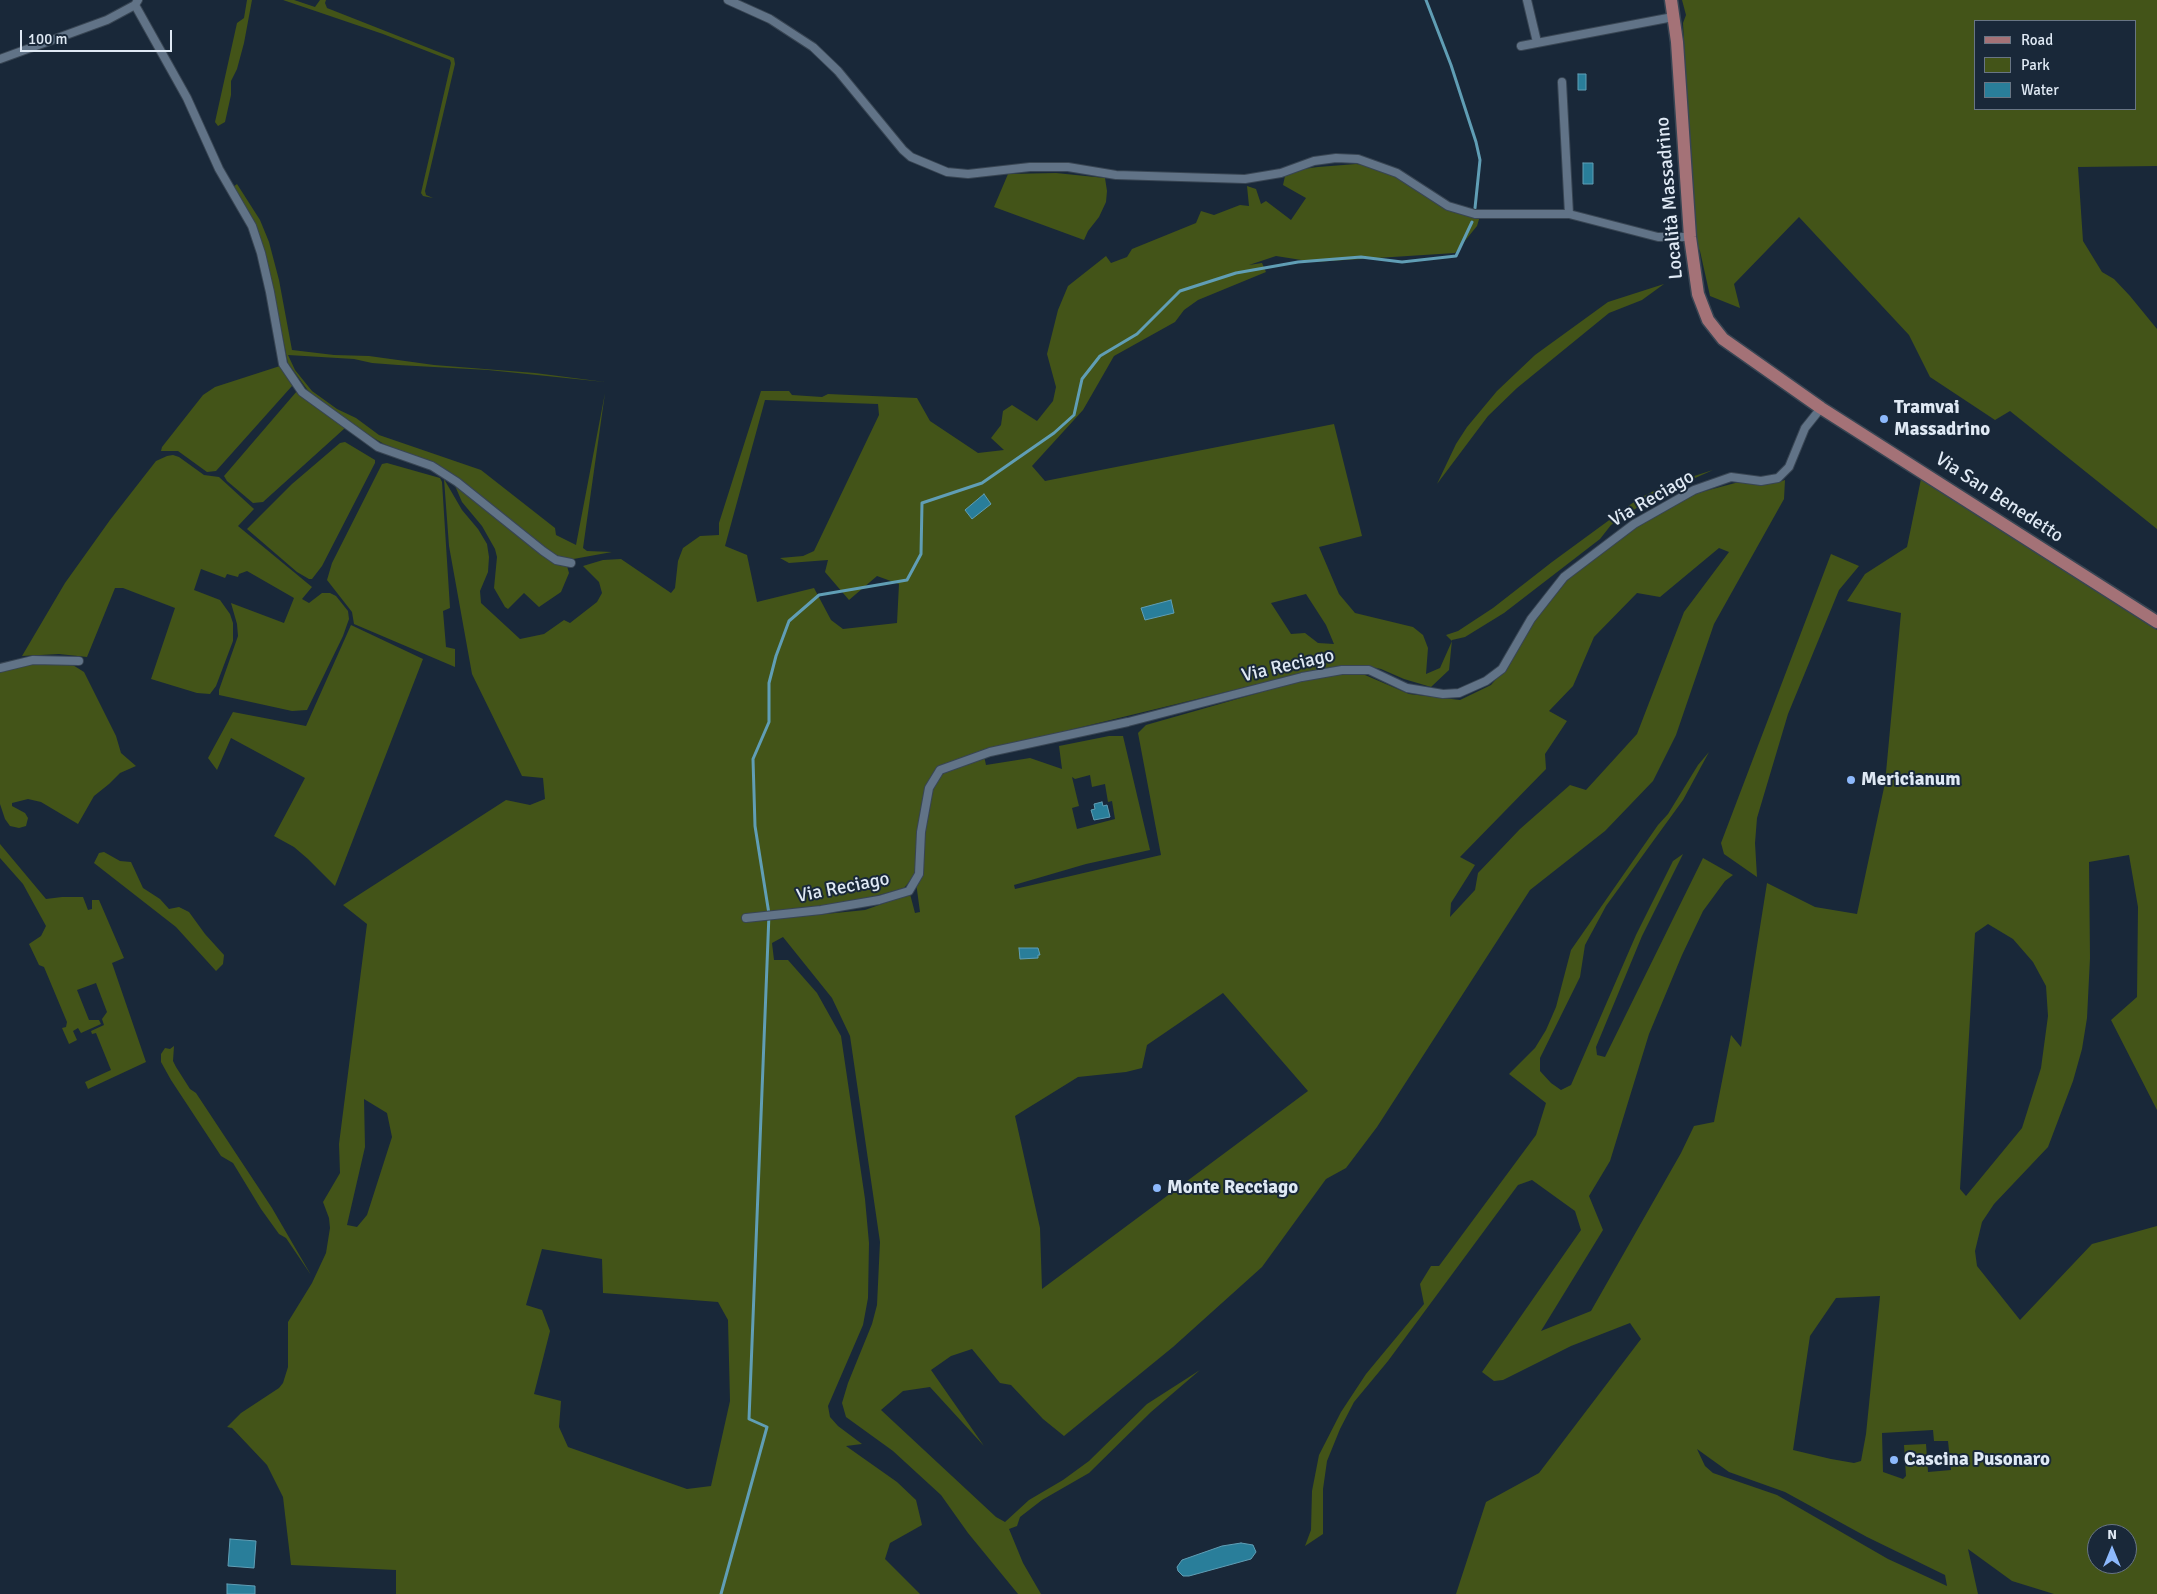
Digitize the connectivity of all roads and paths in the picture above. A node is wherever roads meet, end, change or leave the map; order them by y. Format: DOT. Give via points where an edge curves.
graph roads {
  1 [pos="728,0"];
  2 [pos="1527,0"];
  3 [pos="1670,0"];
  4 [pos="136,2"];
  5 [pos="1674,17"];
  6 [pos="1536,42"];
  7 [pos="1521,46"];
  8 [pos="0,60"];
  9 [pos="1562,82"];
  10 [pos="1569,214"];
  11 [pos="1690,237"];
  12 [pos="1819,410"];
  13 [pos="571,563"];
  14 [pos="2157,622"];
  15 [pos="78,661"];
  16 [pos="0,668"];
  17 [pos="746,918"];
  1 -- 10 [label="street" via="770,20 813,47 838,71 903,150 911,157 947,172 968,174 1030,167 1068,167 1116,175 1245,179 1281,173 1314,161 1358,159 1397,173 1431,197 1461,211 1475,214"];
  2 -- 6 [label="street"];
  3 -- 5 [label="main road, Località Massadrino"];
  4 -- 8 [label="street" via="107,20"];
  4 -- 13 [label="street" via="187,98 219,169 252,226 270,292 283,364 302,392 378,447 432,466 458,482 543,551 556,560"];
  5 -- 6 [label="street"];
  5 -- 11 [label="main road, Località Massadrino"];
  6 -- 7 [label="street"];
  9 -- 10 [label="street"];
  10 -- 11 [label="street" via="1658,237"];
  11 -- 12 [label="main road, Località Massadrino" via="1698,294 1708,320 1723,339"];
  12 -- 14 [label="main road, Via San Benedetto"];
  12 -- 17 [label="street, Via Reciago" via="1805,428 1789,467 1778,478 1761,481 1731,477 1694,490 1634,524 1564,577 1531,619 1502,669 1486,681 1459,693 1443,694 1407,688 1369,670 1342,670 990,752 940,770 928,788 919,874 909,891 879,900"];
  15 -- 16 [label="street" via="33,660"];
}
